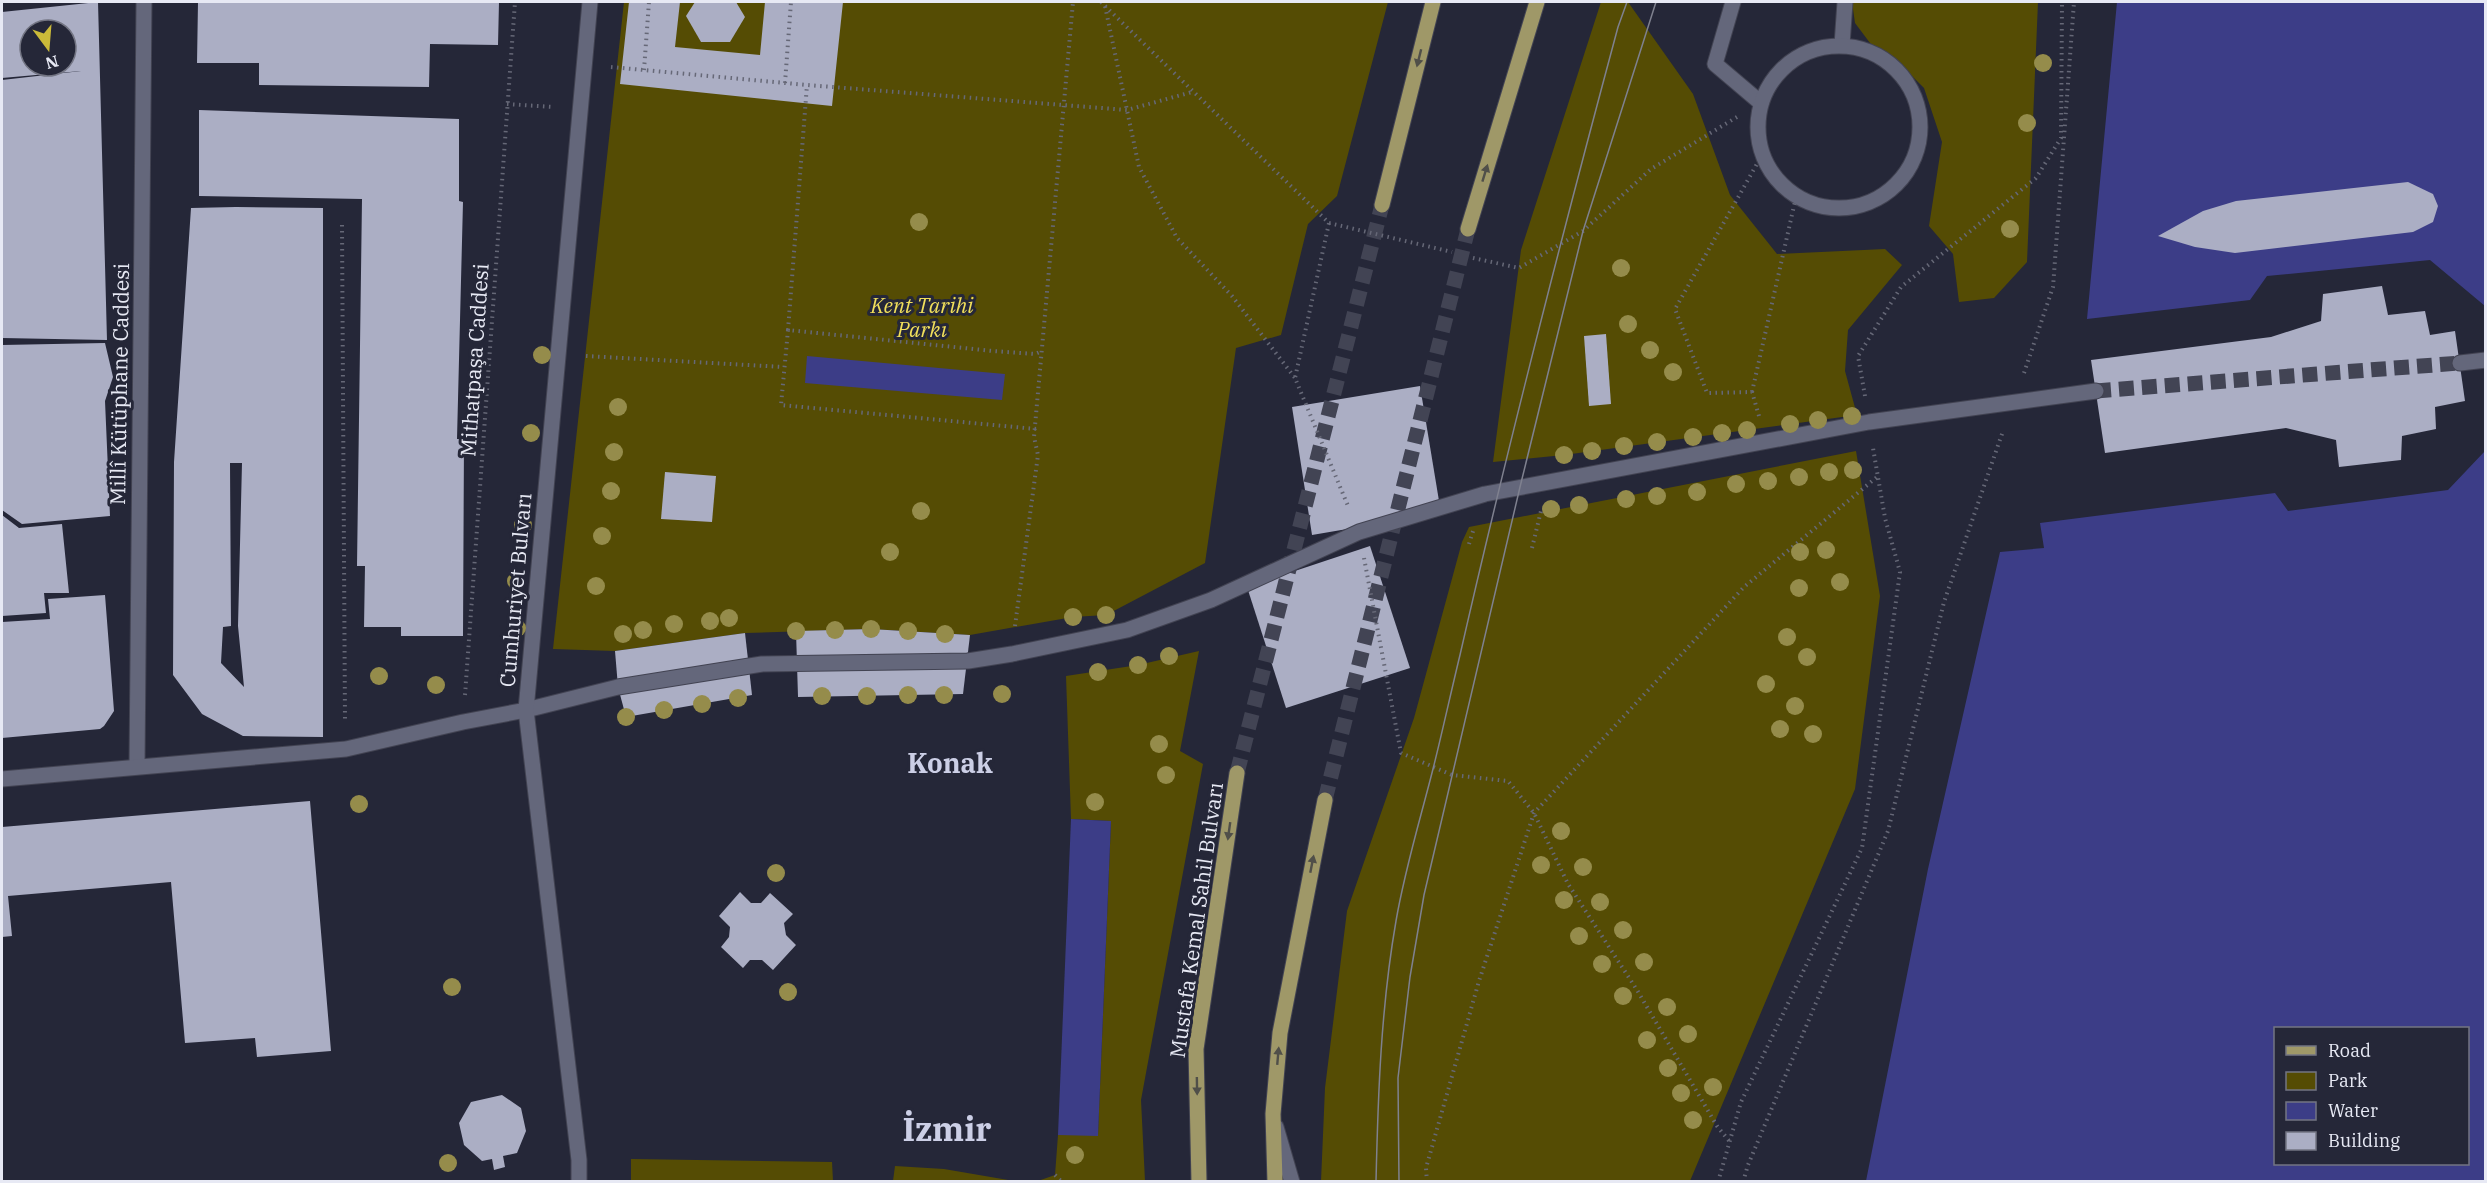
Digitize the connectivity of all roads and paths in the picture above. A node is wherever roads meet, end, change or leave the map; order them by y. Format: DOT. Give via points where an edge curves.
graph roads {
  1 [pos="144,2"];
  2 [pos="515,2"];
  3 [pos="590,2"];
  4 [pos="649,2"];
  5 [pos="791,2"];
  6 [pos="1073,2"];
  7 [pos="1101,2"];
  8 [pos="1434,2"];
  9 [pos="1537,2"];
  10 [pos="1733,2"];
  11 [pos="1845,2"];
  12 [pos="2062,2"];
  13 [pos="2074,2"];
  14 [pos="1105,6"];
  15 [pos="1842,45"];
  16 [pos="583,66"];
  17 [pos="644,70"];
  18 [pos="785,83"];
  19 [pos="807,85"];
  20 [pos="1192,92"];
  21 [pos="1761,103"];
  22 [pos="507,104"];
  23 [pos="1063,106"];
  24 [pos="580,109"];
  25 [pos="1127,110"];
  26 [pos="1762,155"];
  27 [pos="1796,196"];
  28 [pos="1382,205"];
  29 [pos="1329,223"];
  30 [pos="342,225"];
  31 [pos="1468,229"];
  32 [pos="788,330"];
  33 [pos="1042,351"];
  34 [pos="557,354"];
  35 [pos="2486,360"];
  36 [pos="2460,363"];
  37 [pos="783,367"];
  38 [pos="1294,378"];
  39 [pos="1752,392"];
  40 [pos="2096,392"];
  41 [pos="2014,402"];
  42 [pos="1869,422"];
  43 [pos="1036,429"];
  44 [pos="1766,440"];
  45 [pos="1877,477"];
  46 [pos="1359,532"];
  47 [pos="1012,654"];
  48 [pos="526,710"];
  49 [pos="463,722"];
  50 [pos="346,749"];
  51 [pos="137,766"];
  52 [pos="1237,773"];
  53 [pos="2,779"];
  54 [pos="1325,800"];
  55 [pos="1534,813"];
  56 [pos="1273,1114"];
  57 [pos="1730,1142"];
  58 [pos="1055,1175"];
  59 [pos="579,1182"];
  60 [pos="1062,1182"];
  61 [pos="1199,1182"];
  62 [pos="1275,1182"];
  63 [pos="1292,1182"];
  64 [pos="1427,1182"];
  65 [pos="1718,1182"];
  66 [pos="1743,1182"];
  1 -- 51 [label="street, Millî Kütüphane Caddesi"];
  2 -- 22 [label="path, Mithatpaşa Caddesi"];
  3 -- 16 [label="street, Cumhuriyet Bulvarı"];
  4 -- 17 [label="path"];
  5 -- 18 [label="path"];
  6 -- 23 [label="path"];
  7 -- 14 [label="path"];
  8 -- 28 [label="main road, one-way"];
  31 -- 9 [label="main road, one-way"];
  10 -- 21 [label="street" via="1715,64"];
  11 -- 15 [label="street"];
  12 -- 42 [label="path" via="2061,138 2036,178 1901,287 1858,356"];
  13 -- 41 [label="path" via="2053,287"];
  14 -- 20 [label="path"];
  14 -- 25 [label="path"];
  15 -- 21 [label="street" via="1816,49 1791,61 1773,79"];
  15 -- 27 [label="street" via="1877,55 1892,64 1910,85 1920,110 1920,137 1913,163 1897,185 1874,201 1848,208 1821,206"];
  16 -- 17 [label="path"];
  16 -- 24 [label="street, Cumhuriyet Bulvarı"];
  17 -- 18 [label="path"];
  18 -- 19 [label="path"];
  19 -- 23 [label="path"];
  19 -- 32 [label="path"];
  20 -- 25 [label="path"];
  20 -- 29 [label="path"];
  21 -- 26 [label="street" via="1757,129"];
  21 -- 29 [label="path" via="1651,169 1583,231 1519,268"];
  22 -- 24 [label="path"];
  22 -- 49 [label="path, Mithatpaşa Caddesi"];
  23 -- 25 [label="path"];
  23 -- 33 [label="path"];
  24 -- 34 [label="street, Cumhuriyet Bulvarı"];
  25 -- 38 [label="path" via="1139,167 1177,238 1232,296"];
  26 -- 27 [label="street" via="1776,179"];
  26 -- 39 [label="path" via="1675,309 1707,393"];
  27 -- 39 [label="path"];
  29 -- 38 [label="path"];
  30 -- 50 [label="path"];
  32 -- 33 [label="path" via="993,351"];
  32 -- 37 [label="path"];
  33 -- 43 [label="path"];
  34 -- 37 [label="path"];
  34 -- 48 [label="street, Cumhuriyet Bulvarı"];
  35 -- 36 [label="street"];
  37 -- 43 [label="path" via="781,405"];
  38 -- 46 [label="path"];
  39 -- 44 [label="path"];
  40 -- 41 [label="street"];
  41 -- 42 [label="street"];
  41 -- 66 [label="path" via="1944,602 1888,831"];
  42 -- 44 [label="street"];
  42 -- 45 [label="path"];
  43 -- 47 [label="path" via="1038,455"];
  44 -- 46 [label="street" via="1498,492"];
  45 -- 55 [label="path" via="1744,587"];
  45 -- 57 [label="path" via="1900,572 1862,848 1741,1102"];
  46 -- 47 [label="street" via="1211,600 1127,630"];
  46 -- 55 [label="path" via="1401,753 1452,775 1508,781"];
  47 -- 48 [label="street" via="968,661 762,664 618,687"];
  48 -- 49 [label="street"];
  48 -- 59 [label="street, Cumhuriyet Bulvarı"];
  49 -- 50 [label="street"];
  50 -- 51 [label="street"];
  51 -- 53 [label="street"];
  52 -- 61 [label="main road, Mustafa Kemal Sahil Bulvarı, one-way" via="1196,1048"];
  56 -- 54 [label="main road, one-way" via="1280,1033"];
  55 -- 57 [label="path" via="1568,884"];
  55 -- 64 [label="path" via="1479,981 1426,1168"];
  56 -- 62 [label="main road"];
  56 -- 63 [label="street"];
  57 -- 65 [label="path"];
  58 -- 60 [label="path"];
}
